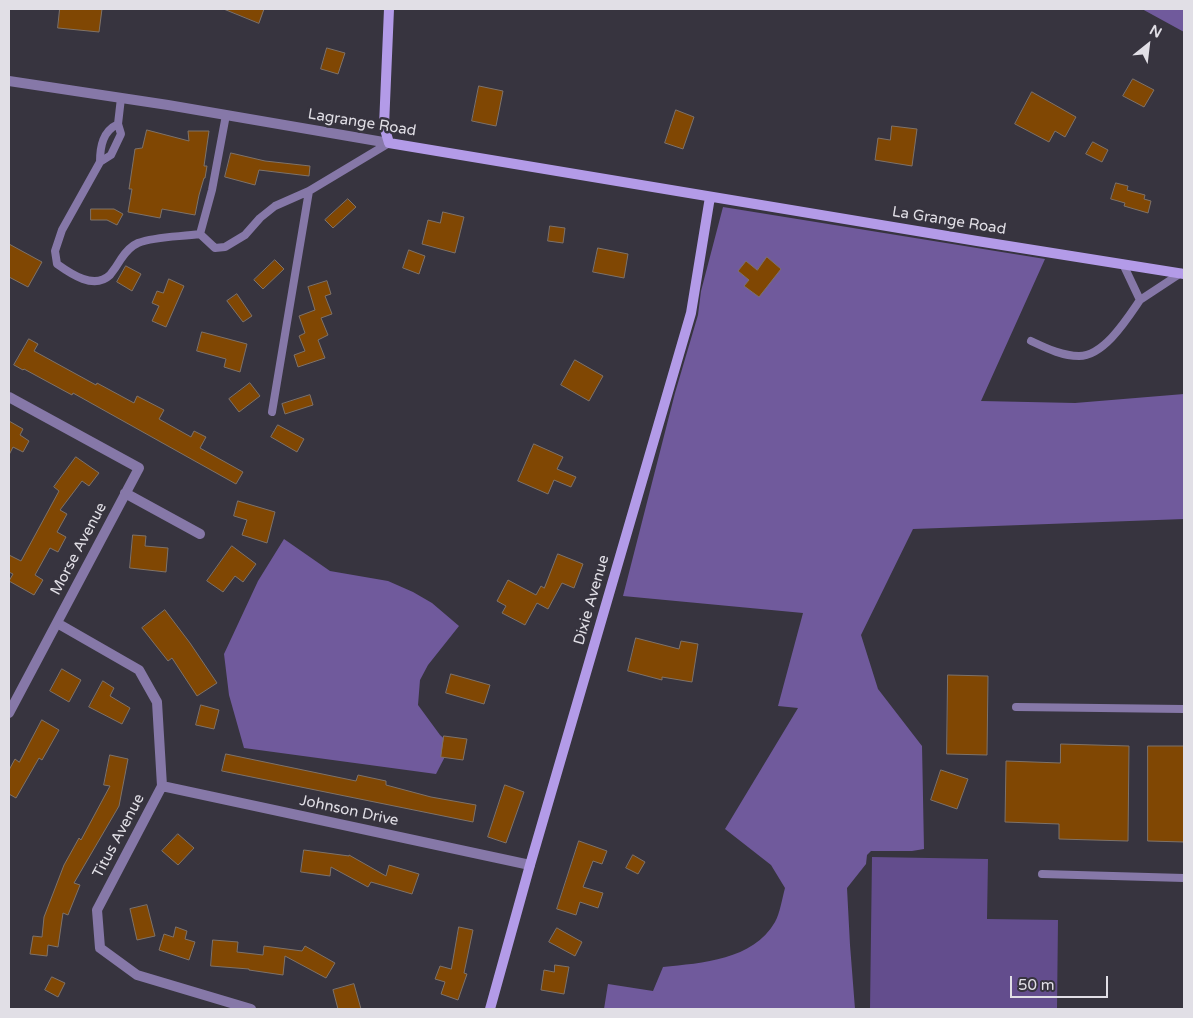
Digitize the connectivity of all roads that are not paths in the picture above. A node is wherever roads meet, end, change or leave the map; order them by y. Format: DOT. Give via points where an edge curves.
graph roads {
  1 [pos="389,9"];
  2 [pos="9,81"];
  3 [pos="121,98"];
  4 [pos="226,115"];
  5 [pos="118,124"];
  6 [pos="390,143"];
  7 [pos="100,162"];
  8 [pos="309,191"];
  9 [pos="710,197"];
  10 [pos="200,234"];
  11 [pos="1123,264"];
  12 [pos="1183,273"];
  13 [pos="1140,300"];
  14 [pos="1031,341"];
  15 [pos="9,396"];
  16 [pos="272,412"];
  17 [pos="126,493"];
  18 [pos="200,534"];
  19 [pos="57,623"];
  20 [pos="1016,707"];
  21 [pos="1184,709"];
  22 [pos="9,713"];
  23 [pos="162,786"];
  24 [pos="530,865"];
  25 [pos="1042,874"];
  26 [pos="1184,878"];
  27 [pos="252,1009"];
  28 [pos="490,1009"];
  1 -- 6 [label="street" via="384,126"];
  2 -- 3 [label="street, Lagrange Road"];
  3 -- 4 [label="street, Lagrange Road"];
  3 -- 5 [label="lane"];
  4 -- 6 [label="street, Lagrange Road"];
  4 -- 10 [label="lane"];
  5 -- 7 [label="lane" via="110,128 100,147"];
  5 -- 7 [label="lane" via="121,134 111,154"];
  6 -- 8 [label="lane"];
  6 -- 9 [label="street, Lagrange Road"];
  7 -- 10 [label="lane" via="62,230 55,251 57,264 70,274 89,281 100,280 109,275 136,244"];
  8 -- 10 [label="lane" via="275,206 245,235 226,247 215,248"];
  8 -- 16 [label="lane"];
  9 -- 11 [label="street, La Grange Road"];
  9 -- 24 [label="street, Dixie Avenue" via="691,313"];
  11 -- 12 [label="street, La Grange Road"];
  11 -- 13 [label="lane"];
  12 -- 13 [label="lane"];
  13 -- 14 [label="lane" via="1128,318 1095,352 1080,356 1057,352"];
  15 -- 17 [label="street, Morse Avenue" via="139,468"];
  17 -- 18 [label="street"];
  17 -- 19 [label="street, Morse Avenue"];
  19 -- 22 [label="street, Morse Avenue"];
  19 -- 23 [label="street, Titus Avenue" via="139,670 157,702"];
  20 -- 21 [label="lane"];
  23 -- 24 [label="street, Johnson Drive"];
  23 -- 27 [label="street, Titus Avenue" via="97,910 100,948 136,976"];
  24 -- 28 [label="street, Dixie Avenue"];
  25 -- 26 [label="lane"];
}
